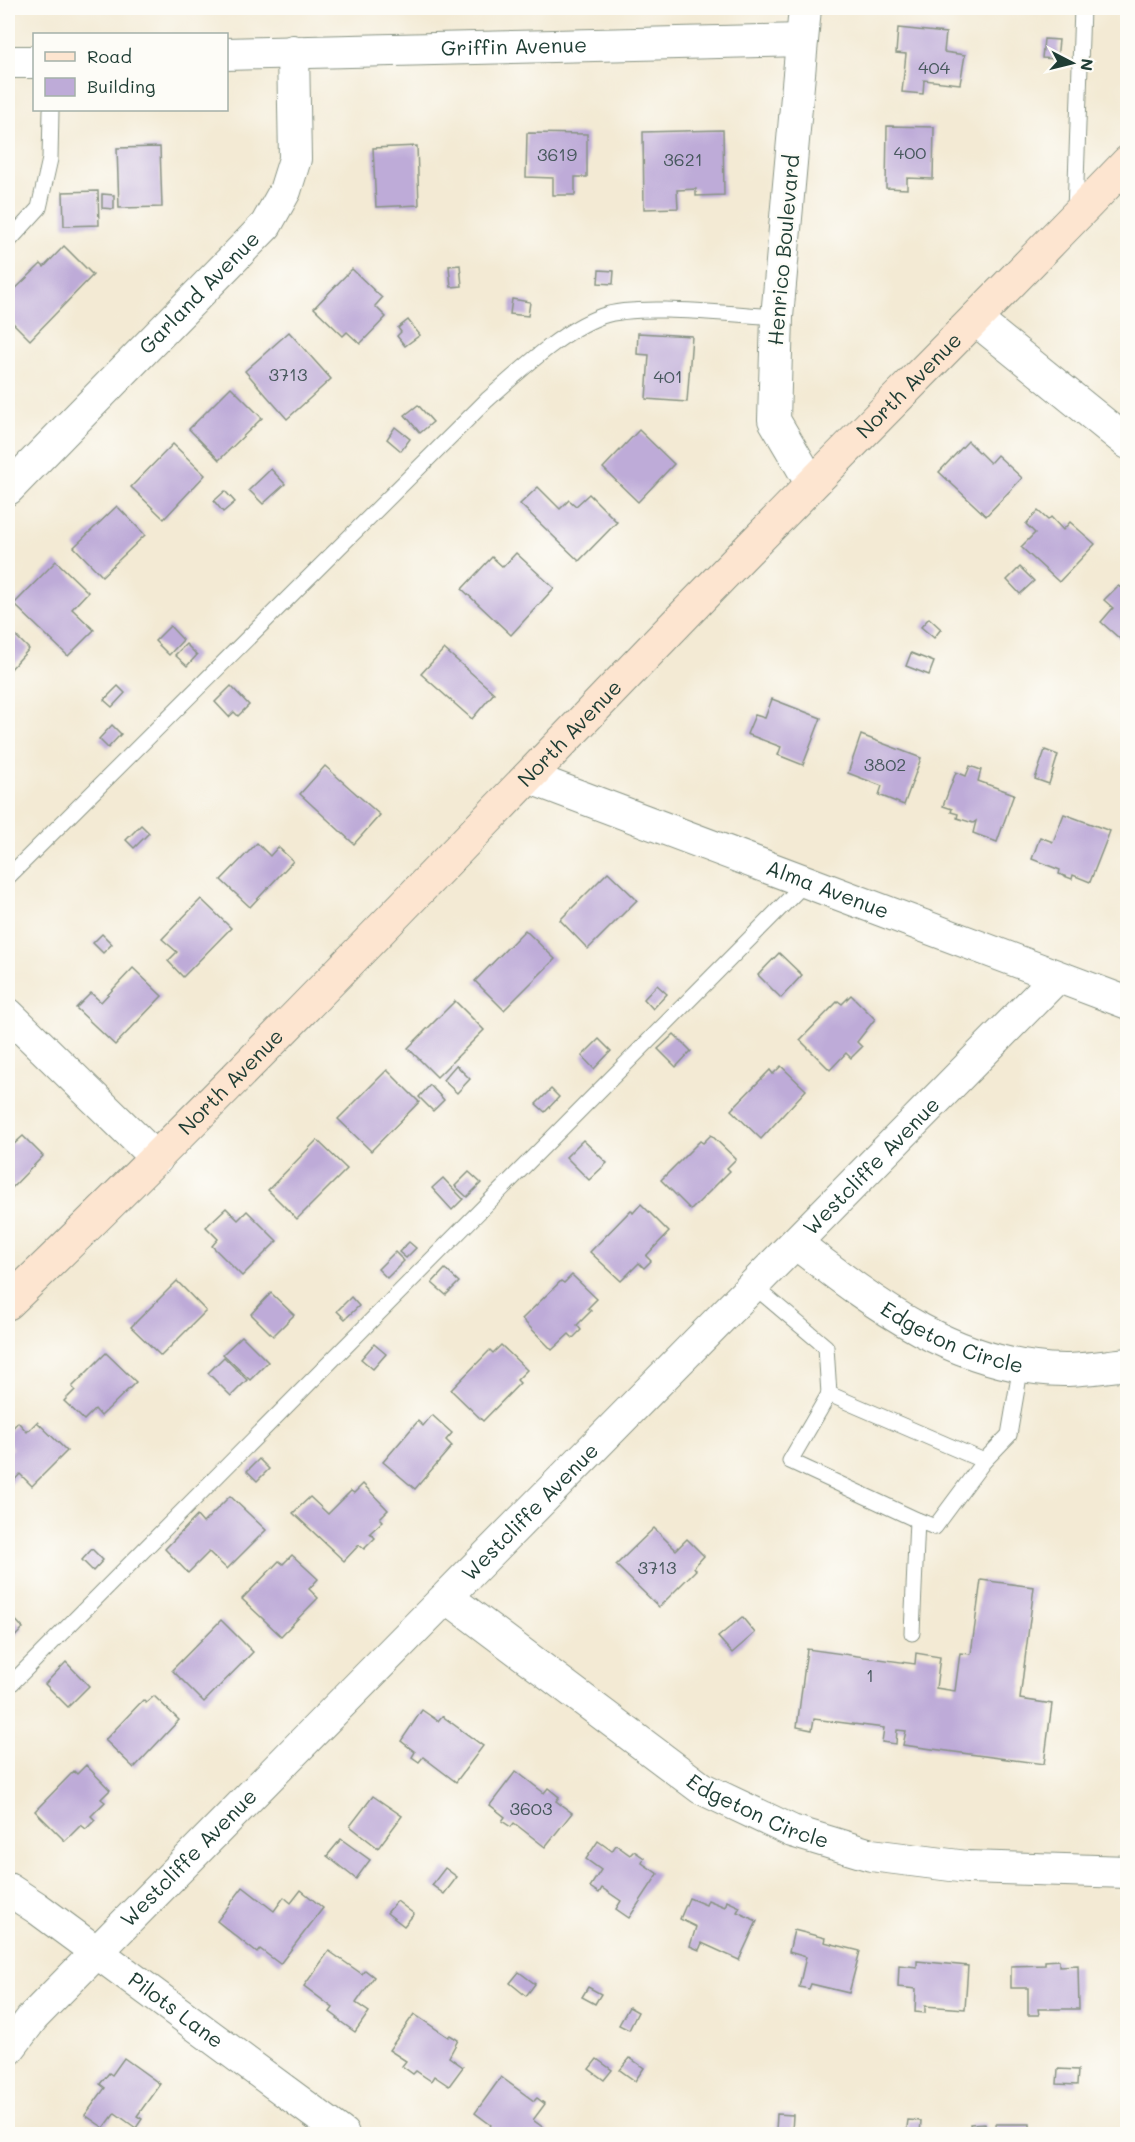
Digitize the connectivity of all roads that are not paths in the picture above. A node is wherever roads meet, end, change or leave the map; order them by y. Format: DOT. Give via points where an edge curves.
graph roads {
  1 [pos="805,8"];
  2 [pos="1082,8"];
  3 [pos="802,40"];
  4 [pos="293,51"];
  5 [pos="228,54"];
  6 [pos="8,62"];
  7 [pos="33,62"];
  8 [pos="51,111"];
  9 [pos="1128,162"];
  10 [pos="1075,217"];
  11 [pos="8,242"];
  12 [pos="777,317"];
  13 [pos="976,320"];
  14 [pos="1128,443"];
  15 [pos="812,483"];
  16 [pos="8,489"];
  17 [pos="528,777"];
  18 [pos="8,877"];
  19 [pos="806,882"];
  20 [pos="1058,977"];
  21 [pos="1128,1003"];
  22 [pos="8,1014"];
  23 [pos="157,1159"];
  24 [pos="797,1244"];
  25 [pos="755,1287"];
  26 [pos="8,1303"];
  27 [pos="1128,1364"];
  28 [pos="1021,1365"];
  29 [pos="830,1394"];
  30 [pos="984,1461"];
  31 [pos="916,1520"];
  32 [pos="448,1598"];
  33 [pos="912,1633"];
  34 [pos="8,1688"];
  35 [pos="1128,1872"];
  36 [pos="8,1889"];
  37 [pos="96,1952"];
  38 [pos="8,2050"];
  39 [pos="343,2134"];
  1 -- 3 [label="street, Henrico Boulevard"];
  2 -- 10 [label="lane"];
  3 -- 4 [label="street, Griffin Avenue"];
  3 -- 12 [label="street, Henrico Boulevard"];
  4 -- 5 [label="street, Griffin Avenue"];
  4 -- 16 [label="street, Garland Avenue" via="295,159 285,191 266,225"];
  6 -- 7 [label="street"];
  8 -- 11 [label="lane" via="50,159 39,208"];
  9 -- 10 [label="street, North Avenue"];
  10 -- 13 [label="street, North Avenue"];
  12 -- 15 [label="street, Henrico Boulevard" via="774,420"];
  12 -- 18 [label="lane" via="645,311 603,316 549,346 487,400"];
  13 -- 14 [label="street"];
  13 -- 15 [label="street, North Avenue"];
  15 -- 17 [label="street, North Avenue"];
  17 -- 19 [label="street, Alma Avenue"];
  17 -- 23 [label="street, North Avenue"];
  19 -- 20 [label="street, Alma Avenue"];
  19 -- 34 [label="lane"];
  20 -- 21 [label="street, Alma Avenue"];
  20 -- 24 [label="street, Westcliffe Avenue"];
  22 -- 23 [label="street"];
  23 -- 26 [label="street, North Avenue"];
  24 -- 25 [label="street, Westcliffe Avenue"];
  24 -- 28 [label="street, Edgeton Circle" via="899,1319 991,1360"];
  25 -- 29 [label="lane" via="825,1347"];
  25 -- 32 [label="street, Westcliffe Avenue"];
  27 -- 28 [label="street, Edgeton Circle" via="1066,1370"];
  28 -- 30 [label="lane" via="1009,1435"];
  29 -- 30 [label="lane"];
  29 -- 31 [label="lane" via="790,1461"];
  30 -- 31 [label="lane" via="935,1527"];
  31 -- 33 [label="lane"];
  32 -- 35 [label="street, Edgeton Circle" via="701,1788 792,1831 882,1857 967,1867"];
  32 -- 37 [label="street, Westcliffe Avenue" via="215,1828"];
  36 -- 37 [label="street, Pilots Lane"];
  37 -- 38 [label="street, Westcliffe Avenue" via="33,2017"];
  37 -- 39 [label="street, Pilots Lane"];
}
